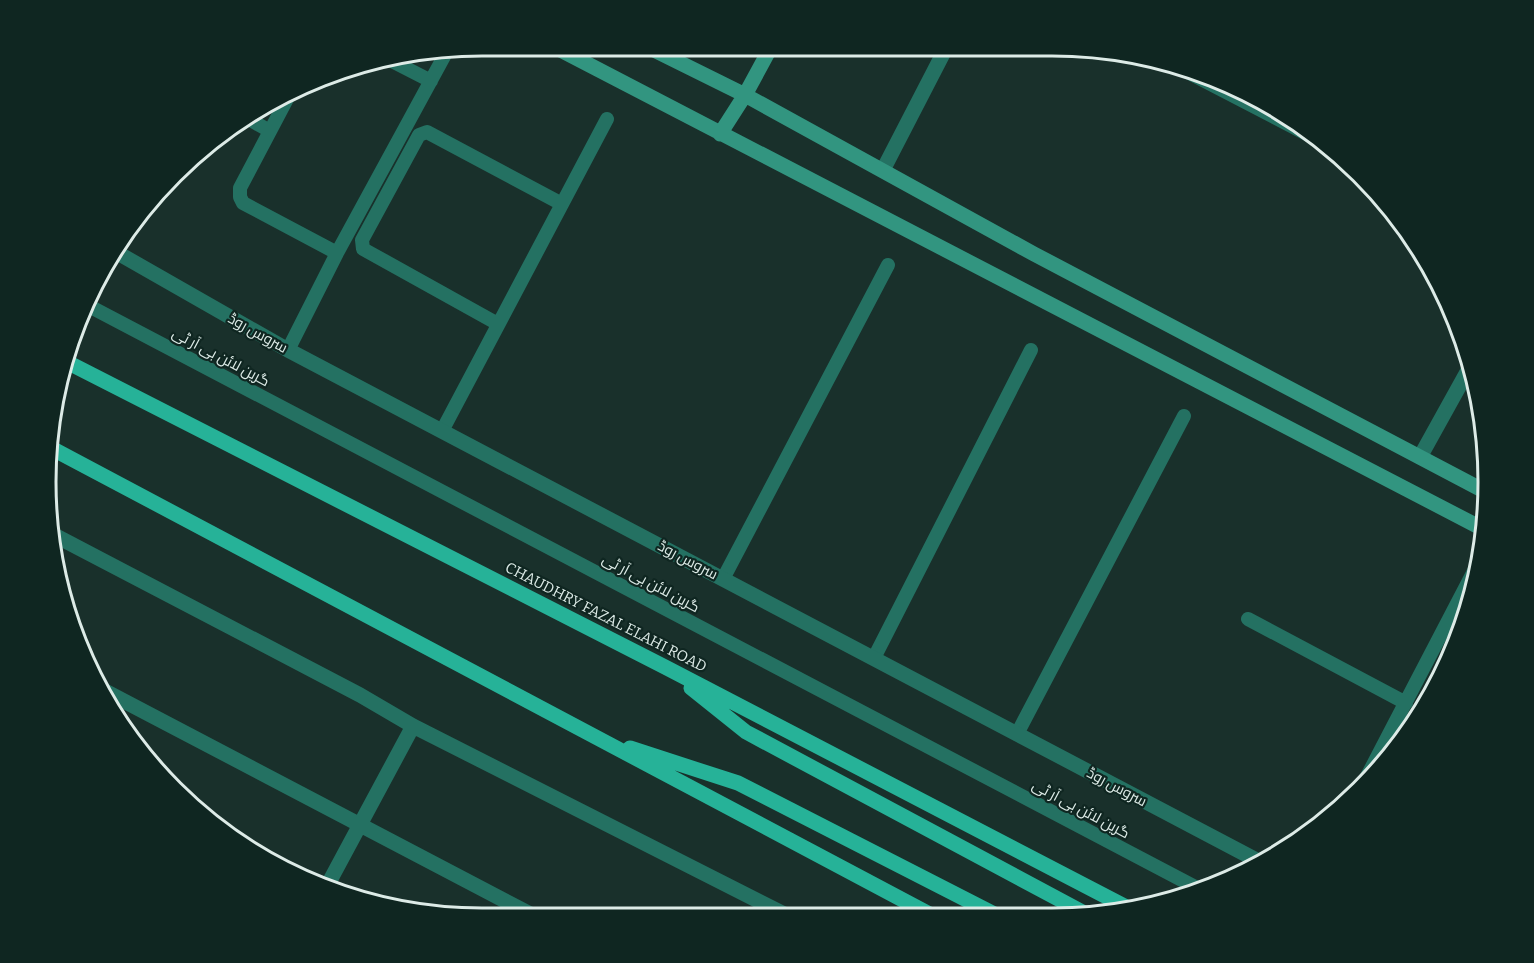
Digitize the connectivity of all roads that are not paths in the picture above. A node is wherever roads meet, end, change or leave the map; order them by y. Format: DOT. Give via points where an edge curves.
graph roads {
  1 [pos="572,56"];
  2 [pos="666,56"];
  3 [pos="766,56"];
  4 [pos="942,56"];
  5 [pos="444,57"];
  6 [pos="398,64"];
  7 [pos="431,81"];
  8 [pos="744,95"];
  9 [pos="284,104"];
  10 [pos="607,119"];
  11 [pos="254,122"];
  12 [pos="270,131"];
  13 [pos="720,134"];
  14 [pos="883,170"];
  15 [pos="562,204"];
  16 [pos="337,253"];
  17 [pos="121,255"];
  18 [pos="888,265"];
  19 [pos="92,308"];
  20 [pos="498,324"];
  21 [pos="288,350"];
  22 [pos="1031,350"];
  23 [pos="72,365"];
  24 [pos="1465,376"];
  25 [pos="1184,416"];
  26 [pos="442,431"];
  27 [pos="56,451"];
  28 [pos="1420,457"];
  29 [pos="1478,488"];
  30 [pos="1476,525"];
  31 [pos="59,538"];
  32 [pos="723,579"];
  33 [pos="1465,589"];
  34 [pos="1248,619"];
  35 [pos="874,658"];
  36 [pos="665,667"];
  37 [pos="114,696"];
  38 [pos="1406,703"];
  39 [pos="413,726"];
  40 [pos="1017,734"];
  41 [pos="591,736"];
  42 [pos="1378,756"];
  43 [pos="360,824"];
  44 [pos="1252,858"];
  45 [pos="330,880"];
  46 [pos="1190,884"];
  47 [pos="1117,902"];
  48 [pos="1073,907"];
  49 [pos="519,908"];
  50 [pos="772,908"];
  51 [pos="918,908"];
  52 [pos="982,908"];
  1 -- 13 [label="street"];
  2 -- 8 [label="street"];
  3 -- 8 [label="street"];
  4 -- 14 [label="street"];
  5 -- 7 [label="lane"];
  6 -- 7 [label="lane"];
  7 -- 16 [label="lane"];
  8 -- 13 [label="street"];
  8 -- 14 [label="street"];
  9 -- 12 [label="lane"];
  10 -- 15 [label="lane"];
  11 -- 12 [label="lane"];
  12 -- 16 [label="lane" via="240,188 243,203"];
  13 -- 30 [label="street"];
  14 -- 28 [label="street"];
  15 -- 20 [label="lane"];
  15 -- 20 [label="lane" via="422,132 362,240 363,249"];
  16 -- 21 [label="lane"];
  17 -- 21 [label="street, سروس روڈ"];
  18 -- 32 [label="lane"];
  19 -- 46 [label="lane, گرین لائن بی آر ٹی"];
  20 -- 26 [label="lane"];
  21 -- 26 [label="street, سروس روڈ"];
  22 -- 35 [label="lane"];
  23 -- 36 [label="main road, CHAUDHRY FAZAL ELAHI ROAD"];
  24 -- 28 [label="street"];
  25 -- 40 [label="lane"];
  26 -- 32 [label="street, سروس روڈ"];
  27 -- 41 [label="main road"];
  28 -- 29 [label="street"];
  31 -- 39 [label="street"];
  32 -- 35 [label="street, سروس روڈ"];
  33 -- 38 [label="lane"];
  34 -- 38 [label="lane"];
  35 -- 40 [label="street, سروس روڈ"];
  36 -- 47 [label="main road, CHAUDHRY FAZAL ELAHI ROAD"];
  36 -- 48 [label="main road" via="746,732"];
  37 -- 43 [label="street"];
  38 -- 42 [label="lane"];
  39 -- 43 [label="street"];
  39 -- 50 [label="street"];
  40 -- 44 [label="street, سروس روڈ"];
  41 -- 51 [label="main road"];
  41 -- 52 [label="main road" via="738,783"];
  43 -- 45 [label="street"];
  43 -- 49 [label="street"];
}
